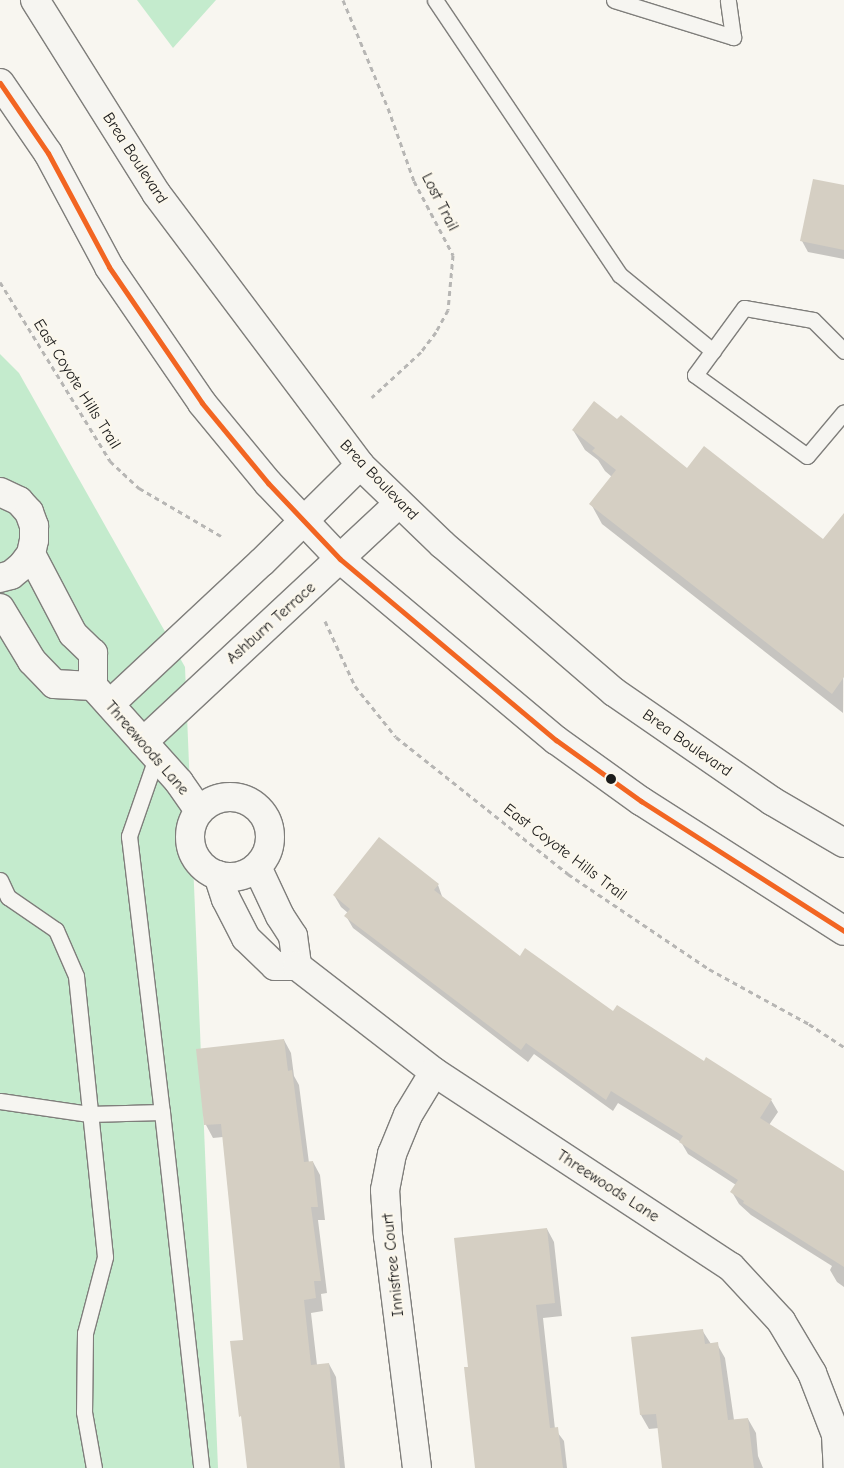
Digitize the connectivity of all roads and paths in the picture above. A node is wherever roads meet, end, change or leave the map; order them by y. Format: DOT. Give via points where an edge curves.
graph roads {
  1 [pos="35,0"];
  2 [pos="343,0"];
  3 [pos="435,0"];
  4 [pos="614,0"];
  5 [pos="728,0"];
  6 [pos="0,84"];
  7 [pos="0,282"];
  8 [pos="843,347"];
  9 [pos="713,352"];
  10 [pos="372,396"];
  11 [pos="844,412"];
  12 [pos="360,465"];
  13 [pos="2,488"];
  14 [pos="399,503"];
  15 [pos="304,521"];
  16 [pos="221,536"];
  17 [pos="31,554"];
  18 [pos="340,559"];
  19 [pos="0,578"];
  20 [pos="0,608"];
  21 [pos="325,621"];
  22 [pos="101,695"];
  23 [pos="150,750"];
  24 [pos="200,811"];
  25 [pos="844,843"];
  26 [pos="257,867"];
  27 [pos="218,876"];
  28 [pos="0,880"];
  29 [pos="844,931"];
  30 [pos="297,966"];
  31 [pos="844,1047"];
  32 [pos="434,1072"];
  33 [pos="0,1101"];
  34 [pos="162,1112"];
  35 [pos="90,1114"];
  36 [pos="840,1435"];
  37 [pos="94,1468"];
  38 [pos="202,1468"];
  39 [pos="417,1468"];
  40 [pos="838,1468"];
  1 -- 12 [label="street, Brea Boulevard" via="156,193"];
  2 -- 10 [label="path, Lost Trail" via="414,181 453,254 448,310 421,352"];
  3 -- 9 [label="lane" via="620,275"];
  4 -- 5 [label="lane" via="732,37"];
  6 -- 15 [label="street" via="48,153 109,267 202,403"];
  7 -- 16 [label="path, East Coyote Hills Trail" via="110,461 139,488"];
  8 -- 9 [label="lane" via="813,320 744,308"];
  9 -- 11 [label="lane" via="696,374 807,456"];
  12 -- 14 [label="street, Brea Boulevard"];
  12 -- 15 [label="street"];
  13 -- 17 [label="street" via="29,512 34,526"];
  14 -- 18 [label="street, Ashburn Terrace"];
  14 -- 25 [label="street, Brea Boulevard" via="614,692 772,801"];
  15 -- 18 [label="street"];
  15 -- 22 [label="street"];
  17 -- 19 [label="street" via="16,570"];
  17 -- 22 [label="street" via="73,634 93,653"];
  18 -- 23 [label="street, Ashburn Terrace"];
  18 -- 29 [label="street" via="556,740 641,800"];
  20 -- 22 [label="street" via="32,661 54,684"];
  21 -- 31 [label="path, East Coyote Hills Trail" via="355,686 396,737 568,874 709,969"];
  22 -- 23 [label="street, Threewoods Lane"];
  23 -- 24 [label="street, Threewoods Lane"];
  23 -- 34 [label="lane" via="129,836"];
  24 -- 26 [label="street" via="209,802 233,796 256,807 270,830 270,843"];
  24 -- 27 [label="street" via="190,831 192,847 197,859"];
  26 -- 27 [label="street" via="232,877"];
  26 -- 30 [label="street" via="293,936"];
  27 -- 30 [label="street" via="246,938 275,966"];
  28 -- 35 [label="lane" via="8,897 56,930 76,976"];
  30 -- 32 [label="street, Threewoods Lane"];
  32 -- 36 [label="street, Threewoods Lane" via="731,1267 780,1321 812,1373"];
  32 -- 39 [label="street, Innisfree Court" via="408,1115 392,1154 385,1190"];
  33 -- 35 [label="lane"];
  34 -- 35 [label="lane"];
  34 -- 38 [label="lane"];
  35 -- 37 [label="lane" via="104,1257 85,1332 84,1412"];
  36 -- 40 [label="street, Threewoods Lane"];
}
